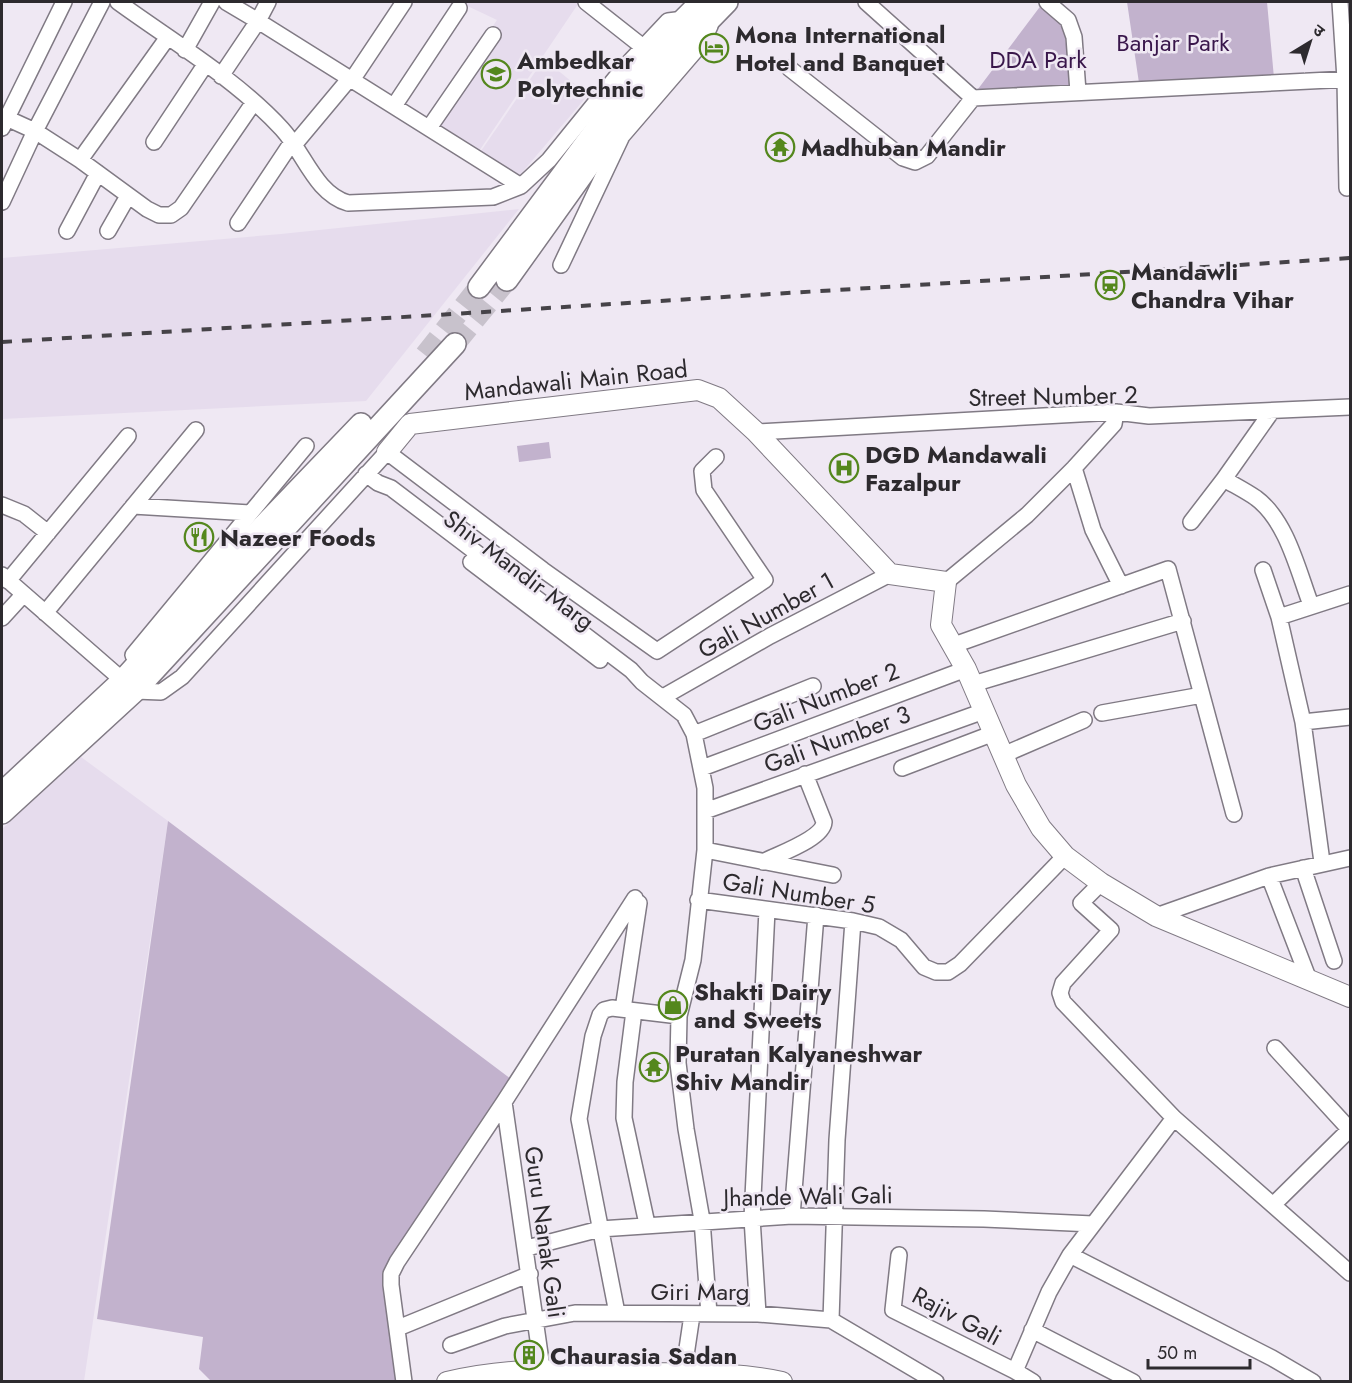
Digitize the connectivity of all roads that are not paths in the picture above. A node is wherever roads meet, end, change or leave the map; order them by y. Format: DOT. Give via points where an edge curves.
graph roads {
  1 [pos="64,2"];
  2 [pos="102,2"];
  3 [pos="118,2"];
  4 [pos="212,2"];
  5 [pos="226,2"];
  6 [pos="268,2"];
  7 [pos="404,2"];
  8 [pos="586,2"];
  9 [pos="866,2"];
  10 [pos="1047,2"];
  11 [pos="1340,2"];
  12 [pos="716,4"];
  13 [pos="459,8"];
  14 [pos="684,19"];
  15 [pos="258,21"];
  16 [pos="493,35"];
  17 [pos="168,38"];
  18 [pos="643,47"];
  19 [pos="184,50"];
  20 [pos="205,64"];
  21 [pos="789,68"];
  22 [pos="221,76"];
  23 [pos="351,79"];
  24 [pos="1348,79"];
  25 [pos="1078,92"];
  26 [pos="973,98"];
  27 [pos="254,102"];
  28 [pos="394,106"];
  29 [pos="3,121"];
  30 [pos="429,128"];
  31 [pos="35,130"];
  32 [pos="154,142"];
  33 [pos="293,144"];
  34 [pos="80,160"];
  35 [pos="98,173"];
  36 [pos="521,186"];
  37 [pos="1347,188"];
  38 [pos="128,196"];
  39 [pos="2,202"];
  40 [pos="238,223"];
  41 [pos="67,231"];
  42 [pos="108,231"];
  43 [pos="561,265"];
  44 [pos="507,280"];
  45 [pos="479,287"];
  46 [pos="455,344"];
  47 [pos="425,355"];
  48 [pos="1350,407"];
  49 [pos="1272,411"];
  50 [pos="1116,412"];
  51 [pos="195,430"];
  52 [pos="756,432"];
  53 [pos="128,436"];
  54 [pos="306,446"];
  55 [pos="387,452"];
  56 [pos="716,458"];
  57 [pos="1074,468"];
  58 [pos="372,478"];
  59 [pos="1224,479"];
  60 [pos="2,505"];
  61 [pos="133,506"];
  62 [pos="250,513"];
  63 [pos="1191,522"];
  64 [pos="48,533"];
  65 [pos="543,570"];
  66 [pos="1263,570"];
  67 [pos="890,574"];
  68 [pos="5,578"];
  69 [pos="946,582"];
  70 [pos="1121,586"];
  71 [pos="1350,594"];
  72 [pos="23,595"];
  73 [pos="523,596"];
  74 [pos="1311,606"];
  75 [pos="45,614"];
  76 [pos="1279,617"];
  77 [pos="2,618"];
  78 [pos="1182,621"];
  79 [pos="954,645"];
  80 [pos="970,676"];
  81 [pos="124,682"];
  82 [pos="813,686"];
  83 [pos="1202,695"];
  84 [pos="663,697"];
  85 [pos="984,711"];
  86 [pos="1102,713"];
  87 [pos="1350,717"];
  88 [pos="1084,720"];
  89 [pos="1303,722"];
  90 [pos="994,733"];
  91 [pos="694,734"];
  92 [pos="1003,754"];
  93 [pos="702,768"];
  94 [pos="902,768"];
  95 [pos="805,774"];
  96 [pos="2,792"];
  97 [pos="705,810"];
  98 [pos="2,813"];
  99 [pos="1234,814"];
  100 [pos="705,850"];
  101 [pos="1065,856"];
  102 [pos="1350,858"];
  103 [pos="763,862"];
  104 [pos="1322,862"];
  105 [pos="1302,868"];
  106 [pos="833,875"];
  107 [pos="1269,876"];
  108 [pos="1101,883"];
  109 [pos="698,900"];
  110 [pos="767,910"];
  111 [pos="816,915"];
  112 [pos="1156,916"];
  113 [pos="853,921"];
  114 [pos="1334,961"];
  115 [pos="1309,980"];
  116 [pos="1350,997"];
  117 [pos="628,1010"];
  118 [pos="679,1016"];
  119 [pos="1275,1048"];
  120 [pos="504,1102"];
  121 [pos="1174,1118"];
  122 [pos="1350,1129"];
  123 [pos="1274,1204"];
  124 [pos="836,1215"];
  125 [pos="792,1216"];
  126 [pos="752,1218"];
  127 [pos="702,1220"];
  128 [pos="647,1224"];
  129 [pos="1093,1224"];
  130 [pos="600,1229"];
  131 [pos="527,1248"];
  132 [pos="899,1255"];
  133 [pos="1070,1256"];
  134 [pos="1350,1273"];
  135 [pos="530,1274"];
  136 [pos="618,1313"];
  137 [pos="709,1314"];
  138 [pos="758,1314"];
  139 [pos="692,1315"];
  140 [pos="535,1319"];
  141 [pos="831,1320"];
  142 [pos="398,1328"];
  143 [pos="1032,1330"];
  144 [pos="451,1345"];
  145 [pos="542,1368"];
  146 [pos="682,1377"];
  147 [pos="1025,1378"];
  148 [pos="404,1382"];
  149 [pos="447,1382"];
  150 [pos="782,1382"];
  151 [pos="936,1382"];
  152 [pos="1133,1382"];
  153 [pos="1313,1382"];
  1 -- 29 [label="street"];
  2 -- 31 [label="street"];
  3 -- 17 [label="street"];
  4 -- 19 [label="street"];
  5 -- 15 [label="street"];
  6 -- 15 [label="street"];
  7 -- 23 [label="street"];
  8 -- 18 [label="street"];
  9 -- 26 [label="street"];
  10 -- 25 [label="street" via="1068,20 1074,37"];
  11 -- 24 [label="street"];
  12 -- 14 [label="main road"];
  12 -- 43 [label="street" via="702,43 622,136"];
  12 -- 44 [label="main road" via="625,115"];
  13 -- 28 [label="street"];
  14 -- 18 [label="street" via="668,21"];
  14 -- 45 [label="main road" via="609,112"];
  15 -- 22 [label="street"];
  15 -- 23 [label="street"];
  16 -- 30 [label="street"];
  17 -- 19 [label="street"];
  17 -- 34 [label="street"];
  18 -- 36 [label="street" via="549,160"];
  19 -- 20 [label="street"];
  20 -- 22 [label="street"];
  20 -- 32 [label="street"];
  21 -- 26 [label="street" via="903,158 915,162 927,156"];
  22 -- 27 [label="street"];
  23 -- 28 [label="street"];
  23 -- 33 [label="street"];
  24 -- 25 [label="street"];
  24 -- 37 [label="street"];
  25 -- 26 [label="street"];
  27 -- 33 [label="street"];
  27 -- 38 [label="street" via="176,212 159,215"];
  28 -- 30 [label="street"];
  29 -- 31 [label="street"];
  30 -- 36 [label="street"];
  31 -- 34 [label="street"];
  31 -- 39 [label="street"];
  33 -- 36 [label="street" via="323,188 334,199 348,204 493,198"];
  33 -- 40 [label="street"];
  34 -- 35 [label="street"];
  35 -- 38 [label="street"];
  35 -- 41 [label="street"];
  38 -- 42 [label="street"];
  46 -- 81 [label="main road"];
  47 -- 81 [label="main road" via="242,548"];
  48 -- 49 [label="street, Street Number 2"];
  49 -- 50 [label="street, Street Number 2" via="1149,416"];
  49 -- 59 [label="street"];
  50 -- 52 [label="street, Street Number 2"];
  50 -- 57 [label="street" via="1114,424"];
  51 -- 61 [label="street"];
  52 -- 55 [label="street, Mandawali Main Road" via="719,398 698,390 410,424"];
  52 -- 67 [label="street, Mandawali Main Road"];
  53 -- 64 [label="street"];
  54 -- 62 [label="street"];
  55 -- 58 [label="street"];
  55 -- 65 [label="street"];
  56 -- 65 [label="street" via="702,471 704,490 765,580 657,651"];
  57 -- 69 [label="street" via="1027,515"];
  57 -- 70 [label="street" via="1093,530"];
  58 -- 73 [label="street, Shiv Mandir Marg" via="384,494"];
  58 -- 81 [label="street" via="182,676 161,692"];
  59 -- 63 [label="street"];
  59 -- 74 [label="street" via="1256,498 1273,516"];
  60 -- 64 [label="street" via="24,514"];
  61 -- 62 [label="street"];
  61 -- 75 [label="street"];
  62 -- 81 [label="street"];
  64 -- 68 [label="street"];
  65 -- 73 [label="street"];
  66 -- 76 [label="street"];
  67 -- 69 [label="street"];
  67 -- 84 [label="street, Gali Number 1"];
  68 -- 72 [label="street"];
  69 -- 79 [label="street" via="941,625"];
  70 -- 78 [label="street" via="1168,569"];
  70 -- 79 [label="street"];
  71 -- 74 [label="street"];
  72 -- 75 [label="street"];
  72 -- 77 [label="street"];
  73 -- 84 [label="street, Shiv Mandir Marg" via="626,679 642,682"];
  74 -- 76 [label="street"];
  75 -- 81 [label="street"];
  76 -- 89 [label="street"];
  78 -- 80 [label="street, Gali Number 2"];
  78 -- 83 [label="street"];
  79 -- 80 [label="street"];
  80 -- 85 [label="street"];
  80 -- 93 [label="street, Gali Number 2"];
  81 -- 96 [label="main road"];
  81 -- 98 [label="main road"];
  82 -- 91 [label="street"];
  83 -- 86 [label="street"];
  83 -- 99 [label="street"];
  84 -- 91 [label="street, Shiv Mandir Marg" via="684,716"];
  85 -- 90 [label="street"];
  85 -- 95 [label="street, Gali Number 3"];
  87 -- 89 [label="street"];
  88 -- 92 [label="street"];
  89 -- 104 [label="street"];
  90 -- 92 [label="street"];
  90 -- 94 [label="street"];
  91 -- 93 [label="street, Shiv Mandir Marg"];
  92 -- 101 [label="street" via="1041,828"];
  93 -- 97 [label="street, Shiv Mandir Marg"];
  95 -- 97 [label="street, Gali Number 3"];
  95 -- 103 [label="street" via="824,828 816,836"];
  97 -- 100 [label="street, Shiv Mandir Marg"];
  100 -- 103 [label="street"];
  100 -- 109 [label="street, Shiv Mandir Marg"];
  101 -- 108 [label="street"];
  101 -- 113 [label="street, Gali Number 5" via="948,972 924,967 901,940 879,927"];
  102 -- 104 [label="street"];
  103 -- 106 [label="street"];
  104 -- 105 [label="street"];
  105 -- 107 [label="street"];
  105 -- 114 [label="street"];
  107 -- 112 [label="street"];
  107 -- 115 [label="street"];
  108 -- 112 [label="street"];
  108 -- 121 [label="street" via="1081,903 1111,930 1063,982 1060,993 1063,1002"];
  109 -- 110 [label="street, Gali Number 5"];
  109 -- 118 [label="street, Shiv Mandir Marg" via="693,960"];
  110 -- 111 [label="street, Gali Number 5"];
  110 -- 126 [label="street"];
  111 -- 113 [label="street, Gali Number 5"];
  111 -- 125 [label="street"];
  112 -- 115 [label="street"];
  113 -- 124 [label="street" via="839,1100"];
  115 -- 116 [label="street"];
  117 -- 118 [label="street"];
  117 -- 120 [label="street" via="637,900"];
  117 -- 128 [label="street" via="624,1118"];
  117 -- 130 [label="street" via="612,1008 600,1015 581,1095 579,1119"];
  118 -- 127 [label="street, Shiv Mandir Marg" via="679,1074"];
  119 -- 122 [label="street"];
  120 -- 131 [label="street, Guru Nanak Gali"];
  120 -- 142 [label="street" via="396,1262 391,1285"];
  121 -- 123 [label="street"];
  121 -- 129 [label="street"];
  122 -- 123 [label="street"];
  123 -- 134 [label="street"];
  124 -- 125 [label="street, Jhande Wali Gali"];
  124 -- 129 [label="street, Jhande Wali Gali"];
  124 -- 141 [label="street"];
  125 -- 126 [label="street, Jhande Wali Gali"];
  126 -- 127 [label="street, Jhande Wali Gali"];
  126 -- 138 [label="street"];
  127 -- 128 [label="street, Jhande Wali Gali"];
  127 -- 137 [label="street, Shiv Mandir Marg"];
  128 -- 130 [label="street, Jhande Wali Gali"];
  129 -- 133 [label="street"];
  130 -- 131 [label="street, Jhande Wali Gali"];
  130 -- 136 [label="street"];
  131 -- 135 [label="street, Guru Nanak Gali"];
  132 -- 147 [label="street, Rajiv Gali" via="893,1310"];
  133 -- 143 [label="street"];
  133 -- 153 [label="street"];
  135 -- 140 [label="street, Guru Nanak Gali"];
  135 -- 142 [label="street"];
  136 -- 139 [label="street, Giri Marg"];
  136 -- 140 [label="street, Giri Marg"];
  137 -- 138 [label="street, Giri Marg"];
  137 -- 139 [label="street, Giri Marg"];
  138 -- 141 [label="street, Giri Marg"];
  139 -- 146 [label="street"];
  140 -- 144 [label="street, Giri Marg"];
  140 -- 145 [label="street, Guru Nanak Gali"];
  141 -- 151 [label="street, Giri Marg"];
  142 -- 148 [label="street"];
  143 -- 147 [label="street"];
  143 -- 152 [label="street"];
  145 -- 146 [label="street"];
  145 -- 149 [label="street" via="492,1372"];
  146 -- 150 [label="street" via="740,1374"];
}
